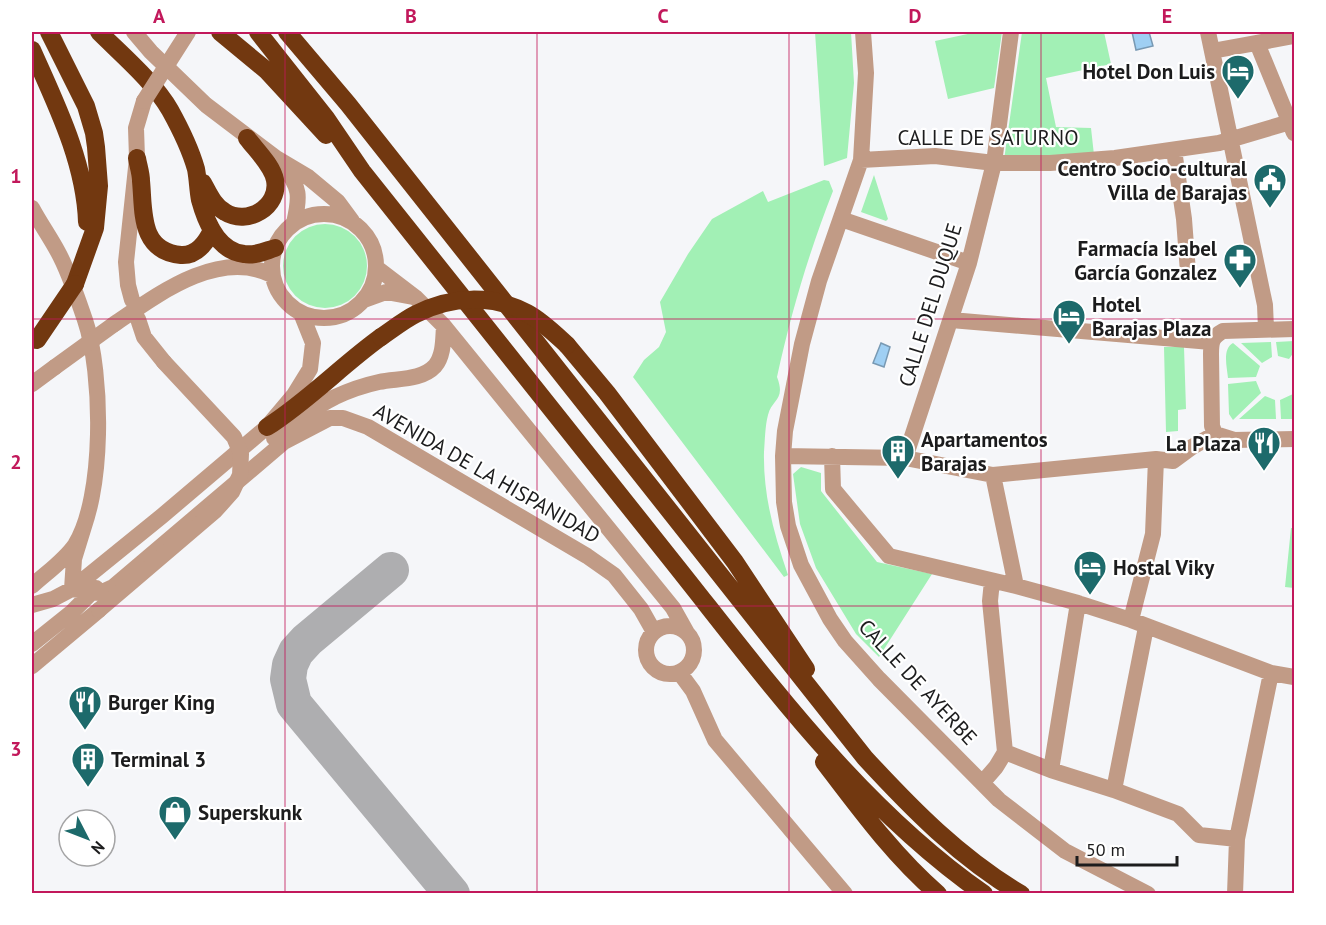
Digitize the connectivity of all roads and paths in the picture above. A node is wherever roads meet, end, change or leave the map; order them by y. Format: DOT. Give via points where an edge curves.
graph roads {
  1 [pos="49,32"];
  2 [pos="99,32"];
  3 [pos="134,32"];
  4 [pos="188,32"];
  5 [pos="220,32"];
  6 [pos="258,32"];
  7 [pos="287,32"];
  8 [pos="863,32"];
  9 [pos="1011,32"];
  10 [pos="1208,32"];
  11 [pos="1294,36"];
  12 [pos="1257,43"];
  13 [pos="32,50"];
  14 [pos="1212,51"];
  15 [pos="1292,128"];
  16 [pos="247,138"];
  17 [pos="1230,139"];
  18 [pos="1174,150"];
  19 [pos="136,158"];
  20 [pos="276,158"];
  21 [pos="861,160"];
  22 [pos="994,163"];
  23 [pos="196,170"];
  24 [pos="362,171"];
  25 [pos="32,208"];
  26 [pos="841,219"];
  27 [pos="352,221"];
  28 [pos="294,224"];
  29 [pos="212,230"];
  30 [pos="87,245"];
  31 [pos="275,248"];
  32 [pos="969,263"];
  33 [pos="377,268"];
  34 [pos="1188,272"];
  35 [pos="272,275"];
  36 [pos="415,297"];
  37 [pos="132,300"];
  38 [pos="364,300"];
  39 [pos="301,314"];
  40 [pos="138,319"];
  41 [pos="951,320"];
  42 [pos="444,326"];
  43 [pos="1266,329"];
  44 [pos="1294,329"];
  45 [pos="1211,342"];
  46 [pos="34,343"];
  47 [pos="32,384"];
  48 [pos="267,427"];
  49 [pos="1215,434"];
  50 [pos="1294,439"];
  51 [pos="783,456"];
  52 [pos="832,456"];
  53 [pos="905,458"];
  54 [pos="1156,459"];
  55 [pos="993,475"];
  56 [pos="86,520"];
  57 [pos="645,574"];
  58 [pos="992,581"];
  59 [pos="1016,585"];
  60 [pos="32,586"];
  61 [pos="72,589"];
  62 [pos="91,592"];
  63 [pos="1078,603"];
  64 [pos="32,605"];
  65 [pos="1131,620"];
  66 [pos="1146,627"];
  67 [pos="655,631"];
  68 [pos="687,633"];
  69 [pos="38,639"];
  70 [pos="32,666"];
  71 [pos="680,672"];
  72 [pos="1271,673"];
  73 [pos="1294,677"];
  74 [pos="819,702"];
  75 [pos="800,722"];
  76 [pos="1005,752"];
  77 [pos="1051,770"];
  78 [pos="983,782"];
  79 [pos="1114,790"];
  80 [pos="1237,839"];
  81 [pos="845,894"];
  82 [pos="938,894"];
  83 [pos="984,894"];
  84 [pos="1021,894"];
  85 [pos="1148,894"];
  86 [pos="1235,894"];
  1 -- 30 [label="highway" via="80,93 94,133 99,186 95,228"];
  2 -- 23 [label="highway" via="164,100 182,131"];
  3 -- 16 [label="street" via="206,105"];
  4 -- 19 [label="street, bridge" via="144,101 136,128"];
  5 -- 24 [label="highway" via="266,70"];
  6 -- 24 [label="highway"];
  7 -- 74 [label="highway"];
  8 -- 21 [label="street, CALLE DE AYERBE" via="866,73"];
  9 -- 22 [label="street, CALLE DEL DUQUE"];
  10 -- 14 [label="street"];
  11 -- 12 [label="street"];
  12 -- 14 [label="street"];
  12 -- 15 [label="street"];
  13 -- 30 [label="highway" via="80,171"];
  14 -- 17 [label="street"];
  15 -- 17 [label="street, CALLE DE SATURNO"];
  16 -- 20 [label="street"];
  16 -- 23 [label="highway" via="276,182 270,203 262,211 242,217 226,213 211,198"];
  17 -- 18 [label="street, CALLE DE SATURNO"];
  17 -- 43 [label="street" via="1265,305"];
  18 -- 22 [label="street, CALLE DE SATURNO" via="1050,163"];
  18 -- 34 [label="street"];
  19 -- 29 [label="highway" via="145,226 154,242 183,255 201,247"];
  19 -- 37 [label="street" via="126,262"];
  20 -- 27 [label="street" via="308,177 338,202"];
  20 -- 28 [label="street" via="294,180 299,194"];
  21 -- 22 [label="street, CALLE DE SATURNO" via="935,156"];
  21 -- 26 [label="street, CALLE DE AYERBE"];
  22 -- 32 [label="street, CALLE DEL DUQUE"];
  23 -- 29 [label="highway" via="201,204"];
  24 -- 75 [label="highway"];
  25 -- 56 [label="street" via="59,253 86,322 95,369 96,473"];
  26 -- 32 [label="street"];
  26 -- 51 [label="street, CALLE DE AYERBE" via="802,344"];
  27 -- 28 [label="street" via="323,214"];
  27 -- 33 [label="street" via="371,241"];
  28 -- 31 [label="street"];
  29 -- 31 [label="highway" via="221,243 238,253 257,254"];
  30 -- 46 [label="highway, bridge" via="75,284"];
  31 -- 35 [label="street"];
  32 -- 41 [label="street, CALLE DEL DUQUE"];
  33 -- 36 [label="street, AVENIDA DE LA HISPANIDAD"];
  33 -- 38 [label="street"];
  35 -- 39 [label="street" via="287,304"];
  35 -- 47 [label="street, bridge" via="246,266 210,270 152,298"];
  36 -- 38 [label="street" via="386,292"];
  36 -- 42 [label="street, AVENIDA DE LA HISPANIDAD"];
  38 -- 39 [label="street" via="351,312 335,318 317,319"];
  39 -- 48 [label="street" via="313,344 310,369"];
  40 -- 70 [label="street, bridge" via="150,347 234,437 241,454 240,475 232,492 215,511"];
  41 -- 45 [label="street"];
  41 -- 53 [label="street, CALLE DEL DUQUE"];
  42 -- 57 [label="street, AVENIDA DE LA HISPANIDAD"];
  42 -- 62 [label="street" via="441,357 435,366 416,376 377,382 336,397 300,418"];
  43 -- 44 [label="street"];
  43 -- 45 [label="street" via="1223,331"];
  45 -- 49 [label="street"];
  48 -- 61 [label="street"];
  48 -- 74 [label="highway, bridge" via="288,414 359,352 433,306 471,299 494,301 529,314 567,345 607,393 735,562 804,664"];
  49 -- 50 [label="street" via="1234,440"];
  49 -- 54 [label="street" via="1173,461"];
  51 -- 52 [label="street"];
  51 -- 78 [label="street, CALLE DE AYERBE" via="788,526 801,565 830,619 879,679"];
  52 -- 53 [label="street"];
  52 -- 58 [label="street" via="832,489 889,556"];
  53 -- 55 [label="street"];
  54 -- 55 [label="street"];
  54 -- 65 [label="street" via="1153,534"];
  55 -- 59 [label="street"];
  56 -- 60 [label="street" via="68,554"];
  56 -- 61 [label="street" via="74,559"];
  57 -- 67 [label="street, AVENIDA DE LA HISPANIDAD"];
  57 -- 68 [label="street, AVENIDA DE LA HISPANIDAD" via="673,608"];
  58 -- 59 [label="street"];
  58 -- 76 [label="street" via="990,601"];
  59 -- 63 [label="street"];
  61 -- 62 [label="street, AVENIDA DE LA HISPANIDAD"];
  61 -- 64 [label="street"];
  61 -- 69 [label="street"];
  62 -- 67 [label="street, AVENIDA DE LA HISPANIDAD" via="113,587 284,442 330,418 343,418 369,427 587,556 614,575"];
  62 -- 69 [label="street"];
  63 -- 65 [label="street"];
  63 -- 77 [label="street"];
  65 -- 66 [label="street"];
  66 -- 72 [label="street"];
  66 -- 79 [label="street"];
  67 -- 68 [label="street" via="672,626"];
  67 -- 71 [label="street" via="646,649 648,659 664,673"];
  68 -- 71 [label="street" via="694,650 687,667"];
  71 -- 81 [label="street" via="715,740"];
  72 -- 73 [label="street"];
  72 -- 80 [label="street"];
  74 -- 84 [label="highway" via="865,758 929,825 970,860"];
  75 -- 82 [label="highway" via="818,755 844,789 914,873"];
  75 -- 83 [label="highway" via="899,826"];
  76 -- 77 [label="street"];
  76 -- 78 [label="street"];
  77 -- 79 [label="street"];
  78 -- 85 [label="street, CALLE DE AYERBE" via="999,800 1065,851"];
  79 -- 80 [label="street" via="1178,814 1199,835"];
  80 -- 86 [label="street"];
}
